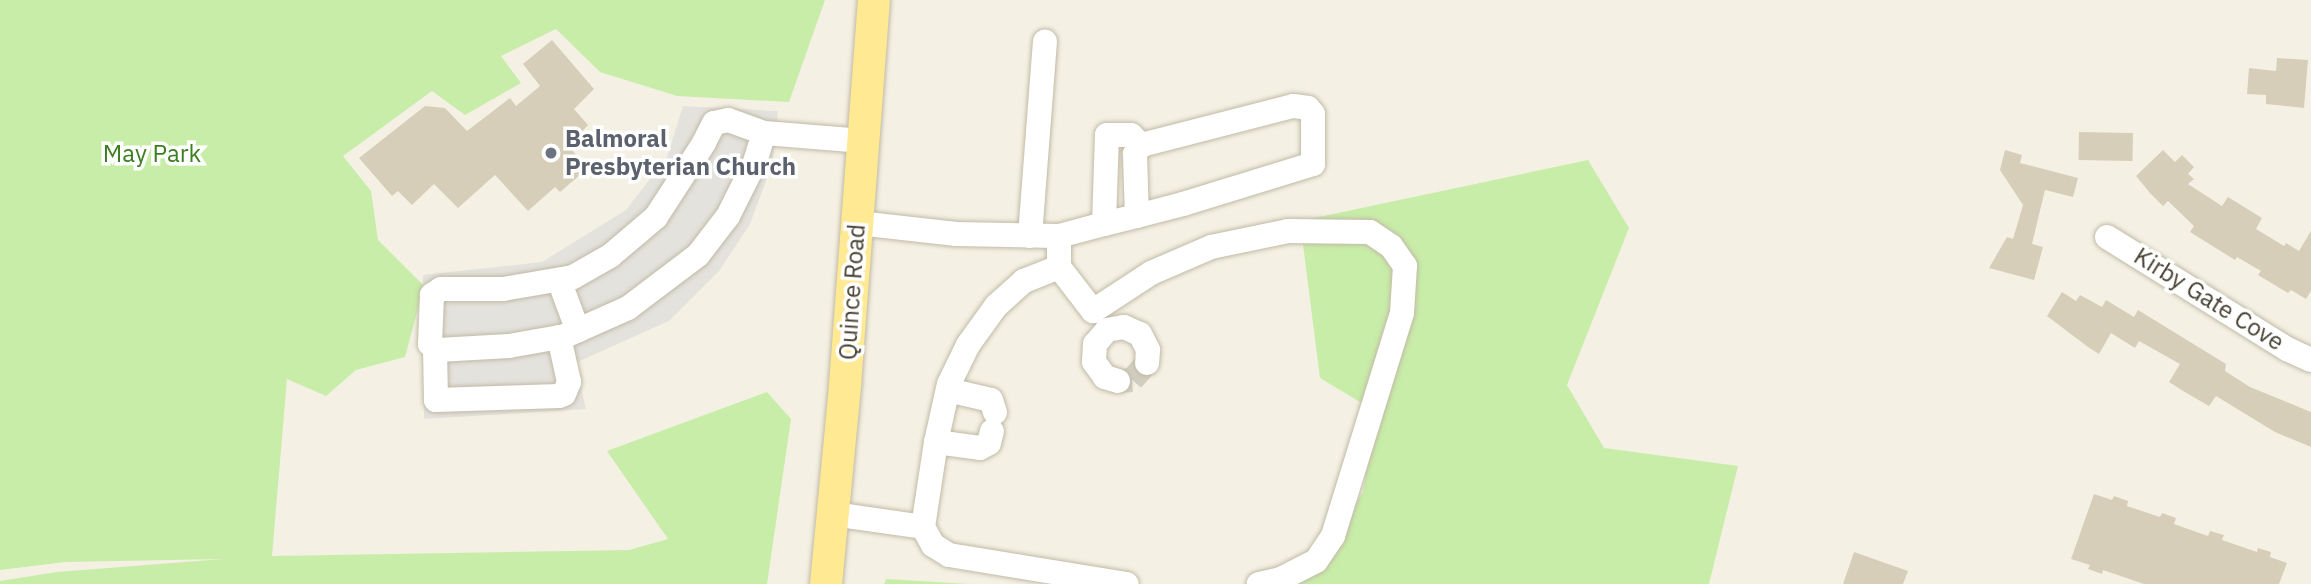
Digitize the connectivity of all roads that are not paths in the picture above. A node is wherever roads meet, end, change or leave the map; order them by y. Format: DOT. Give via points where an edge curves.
graph roads {
  1 [pos="874,0"];
  2 [pos="1045,42"];
  3 [pos="764,133"];
  4 [pos="864,141"];
  5 [pos="1141,145"];
  6 [pos="1137,216"];
  7 [pos="858,223"];
  8 [pos="1104,224"];
  9 [pos="1030,236"];
  10 [pos="1059,236"];
  11 [pos="2107,237"];
  12 [pos="1059,267"];
  13 [pos="559,280"];
  14 [pos="1100,320"];
  15 [pos="568,334"];
  16 [pos="435,348"];
  17 [pos="2311,360"];
  18 [pos="1147,362"];
  19 [pos="1118,381"];
  20 [pos="948,390"];
  21 [pos="936,442"];
  22 [pos="832,514"];
  23 [pos="923,527"];
  24 [pos="826,584"];
  25 [pos="1127,584"];
  26 [pos="1259,584"];
  1 -- 4 [label="main road, Quince Road"];
  2 -- 9 [label="street"];
  3 -- 4 [label="street"];
  3 -- 13 [label="street" via="728,120 714,122 656,217 610,256"];
  3 -- 15 [label="street" via="728,216 698,255 628,308"];
  4 -- 7 [label="main road, Quince Road"];
  5 -- 6 [label="street" via="1135,154"];
  5 -- 6 [label="street" via="1293,106 1308,108 1313,114 1313,164"];
  5 -- 8 [label="street" via="1131,135 1107,135"];
  6 -- 8 [label="street"];
  7 -- 9 [label="street" via="957,234"];
  7 -- 22 [label="main road, Quince Road"];
  8 -- 10 [label="street"];
  9 -- 10 [label="street"];
  10 -- 12 [label="street"];
  11 -- 17 [label="street, Kirby Gate Cove"];
  12 -- 14 [label="street"];
  12 -- 20 [label="street" via="1024,281 996,306 968,345"];
  13 -- 15 [label="street"];
  13 -- 16 [label="street" via="503,289 441,289 432,295 430,344"];
  14 -- 18 [label="street" via="1140,334 1148,350"];
  14 -- 19 [label="street" via="1094,362 1105,377"];
  14 -- 26 [label="street" via="1151,273 1212,247 1288,231 1370,232 1391,246 1405,266 1402,313 1333,536 1315,561 1281,579"];
  15 -- 16 [label="street" via="509,346"];
  15 -- 16 [label="street" via="569,382 559,396 436,400"];
  20 -- 21 [label="street"];
  20 -- 21 [label="street" via="991,400 994,421 989,443 980,449"];
  21 -- 23 [label="street"];
  22 -- 23 [label="street"];
  22 -- 24 [label="main road, Quince Road"];
  23 -- 25 [label="street" via="933,545 949,555"];
}
